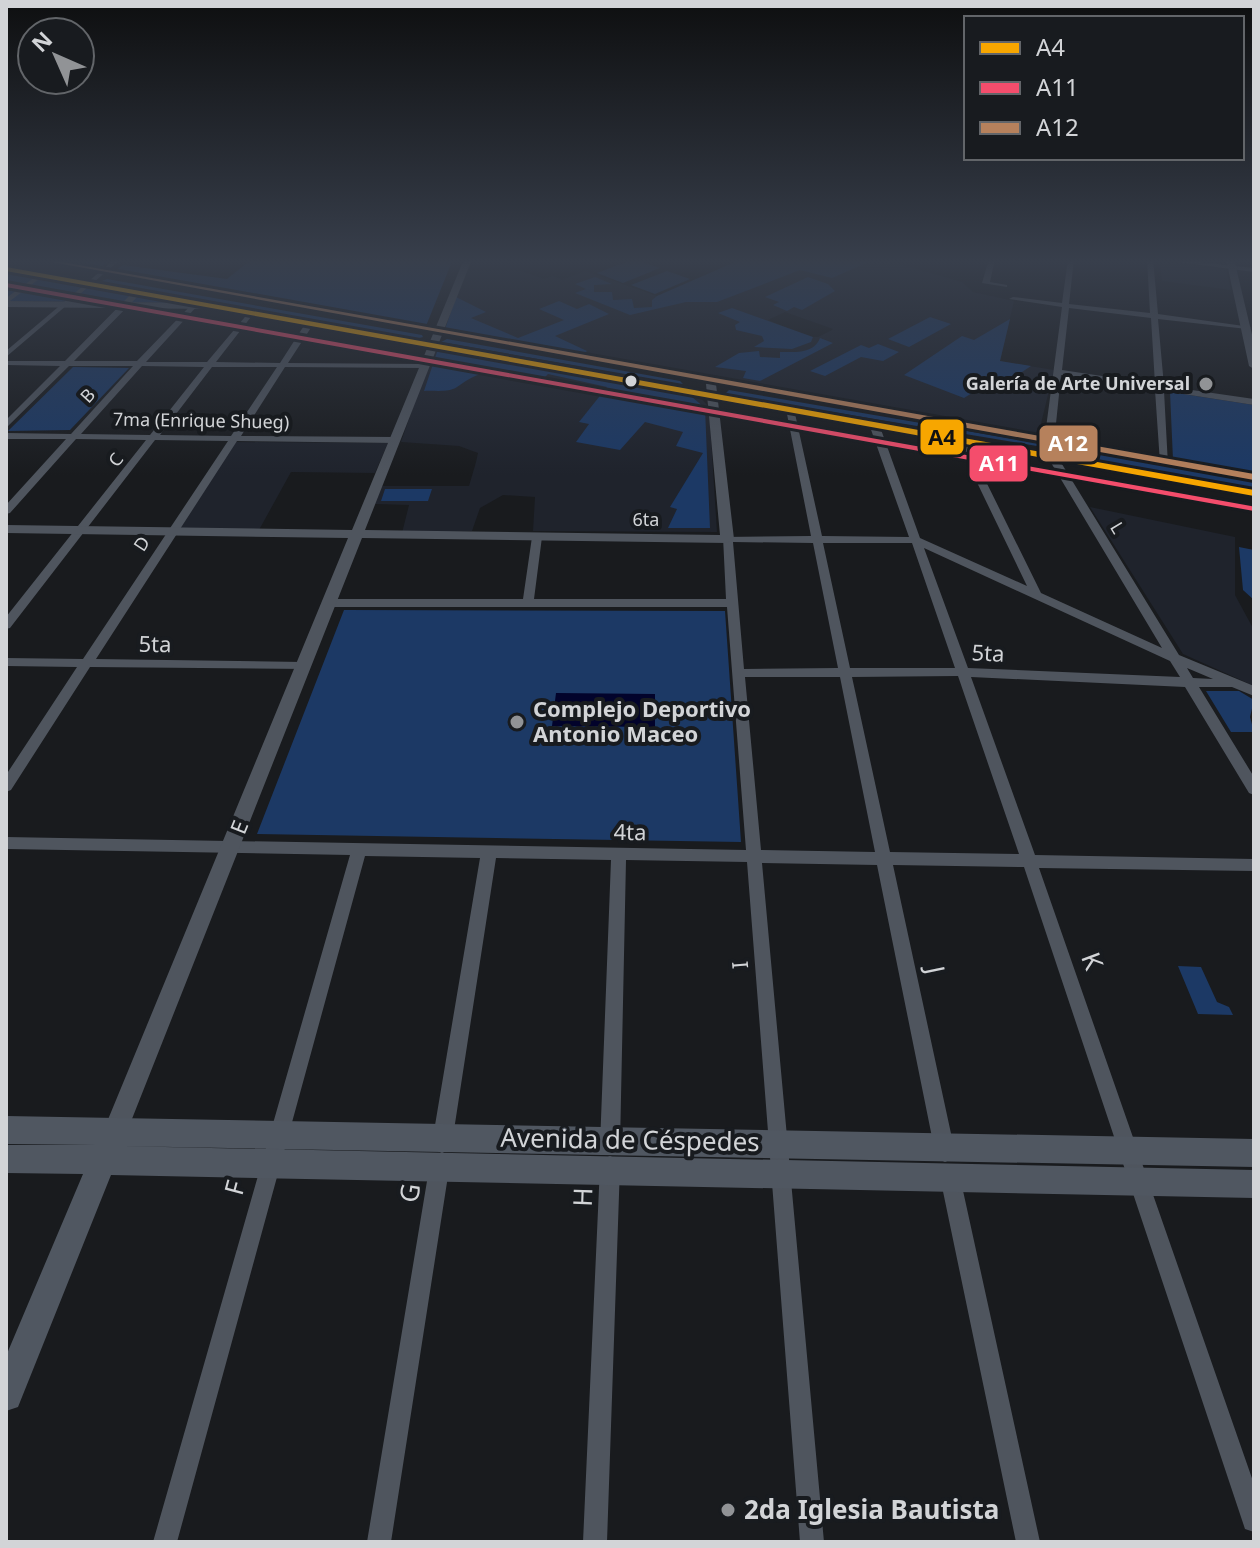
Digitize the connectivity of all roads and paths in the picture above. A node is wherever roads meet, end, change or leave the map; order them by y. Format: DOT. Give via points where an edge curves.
graph roads {
  1 [pos="34,331"];
  2 [pos="100,331"];
  3 [pos="169,331"];
  4 [pos="236,331"];
  5 [pos="305,331"];
  6 [pos="371,331"];
  7 [pos="386,331"];
  8 [pos="439,331"];
  9 [pos="1062,331"];
  10 [pos="1155,331"];
  11 [pos="1248,331"];
  12 [pos="435,340"];
  13 [pos="6,355"];
  14 [pos="6,363"];
  15 [pos="67,363"];
  16 [pos="139,364"];
  17 [pos="210,364"];
  18 [pos="282,365"];
  19 [pos="425,366"];
  20 [pos="1254,366"];
  21 [pos="1057,372"];
  22 [pos="1160,387"];
  23 [pos="712,390"];
  24 [pos="1254,402"];
  25 [pos="790,409"];
  26 [pos="874,424"];
  27 [pos="6,425"];
  28 [pos="6,436"];
  29 [pos="74,436"];
  30 [pos="155,436"];
  31 [pos="234,438"];
  32 [pos="961,439"];
  33 [pos="395,440"];
  34 [pos="1050,450"];
  35 [pos="1165,463"];
  36 [pos="1254,478"];
  37 [pos="1254,493"];
  38 [pos="6,511"];
  39 [pos="6,529"];
  40 [pos="81,530"];
  41 [pos="172,532"];
  42 [pos="357,534"];
  43 [pos="537,537"];
  44 [pos="727,539"];
  45 [pos="816,540"];
  46 [pos="916,540"];
  47 [pos="1036,594"];
  48 [pos="329,603"];
  49 [pos="528,603"];
  50 [pos="734,603"];
  51 [pos="6,625"];
  52 [pos="1174,658"];
  53 [pos="6,662"];
  54 [pos="86,663"];
  55 [pos="303,666"];
  56 [pos="843,672"];
  57 [pos="963,672"];
  58 [pos="739,673"];
  59 [pos="1190,684"];
  60 [pos="1233,684"];
  61 [pos="1254,691"];
  62 [pos="6,786"];
  63 [pos="1254,789"];
  64 [pos="6,843"];
  65 [pos="231,847"];
  66 [pos="359,849"];
  67 [pos="489,852"];
  68 [pos="619,854"];
  69 [pos="754,856"];
  70 [pos="1026,859"];
  71 [pos="886,860"];
  72 [pos="1254,865"];
  73 [pos="6,1130"];
  74 [pos="114,1134"];
  75 [pos="277,1135"];
  76 [pos="443,1137"];
  77 [pos="609,1138"];
  78 [pos="780,1142"];
  79 [pos="945,1149"];
  80 [pos="1129,1149"];
  81 [pos="1254,1153"];
  82 [pos="6,1159"];
  83 [pos="102,1162"];
  84 [pos="268,1165"];
  85 [pos="440,1168"];
  86 [pos="610,1171"];
  87 [pos="783,1174"];
  88 [pos="950,1177"];
  89 [pos="1140,1181"];
  90 [pos="1254,1184"];
  91 [pos="6,1395"];
  92 [pos="1254,1520"];
  93 [pos="165,1542"];
  94 [pos="379,1542"];
  95 [pos="595,1542"];
  96 [pos="812,1542"];
  97 [pos="1028,1542"];
  1 -- 13 [label="street"];
  2 -- 15 [label="street"];
  3 -- 16 [label="street, B"];
  4 -- 17 [label="street, C"];
  5 -- 18 [label="street, D"];
  6 -- 12 [label="main road"];
  7 -- 12 [label="main road"];
  8 -- 12 [label="street, E"];
  9 -- 21 [label="street"];
  10 -- 22 [label="street"];
  11 -- 20 [label="street"];
  12 -- 19 [label="street, E"];
  12 -- 23 [label="main road"];
  14 -- 15 [label="street"];
  15 -- 16 [label="street"];
  15 -- 27 [label="street"];
  16 -- 17 [label="street"];
  16 -- 29 [label="street, B"];
  17 -- 18 [label="street"];
  17 -- 30 [label="street, C"];
  18 -- 19 [label="street"];
  18 -- 31 [label="street, D"];
  19 -- 33 [label="street, E"];
  21 -- 22 [label="street"];
  21 -- 34 [label="street"];
  22 -- 24 [label="street"];
  22 -- 35 [label="street"];
  23 -- 25 [label="main road"];
  23 -- 34 [label="main road"];
  23 -- 44 [label="street, I"];
  25 -- 26 [label="main road"];
  25 -- 45 [label="street, J"];
  26 -- 32 [label="main road"];
  26 -- 46 [label="street, K"];
  28 -- 29 [label="street, 7ma (Enrique Shueg)"];
  29 -- 30 [label="street, 7ma (Enrique Shueg)"];
  29 -- 38 [label="street, B"];
  30 -- 31 [label="street, 7ma (Enrique Shueg)"];
  30 -- 40 [label="street, C"];
  31 -- 33 [label="street, 7ma (Enrique Shueg)"];
  31 -- 41 [label="street, D"];
  32 -- 34 [label="main road"];
  32 -- 47 [label="street"];
  33 -- 42 [label="street, E"];
  34 -- 35 [label="main road"];
  34 -- 37 [label="main road"];
  34 -- 52 [label="street, L"];
  35 -- 36 [label="main road"];
  39 -- 40 [label="street, 6ta"];
  40 -- 41 [label="street, 6ta"];
  40 -- 51 [label="street, C"];
  41 -- 42 [label="street, 6ta"];
  41 -- 54 [label="street, D"];
  42 -- 43 [label="street, 6ta"];
  42 -- 48 [label="street, E"];
  43 -- 44 [label="street, 6ta"];
  43 -- 49 [label="street"];
  44 -- 45 [label="street, 6ta"];
  44 -- 50 [label="street, I"];
  45 -- 46 [label="street, 6ta"];
  45 -- 56 [label="street, J"];
  46 -- 47 [label="street, 6ta"];
  46 -- 57 [label="street, K"];
  47 -- 52 [label="street, 6ta"];
  48 -- 49 [label="street"];
  48 -- 55 [label="street, E"];
  49 -- 50 [label="street"];
  50 -- 58 [label="street, I"];
  52 -- 59 [label="street, L"];
  52 -- 60 [label="street, 6ta"];
  53 -- 54 [label="street, 5ta"];
  54 -- 55 [label="street, 5ta"];
  54 -- 62 [label="street, D"];
  55 -- 65 [label="street, E"];
  56 -- 57 [label="street, 5ta"];
  56 -- 58 [label="street, 5ta"];
  56 -- 71 [label="street, J"];
  57 -- 59 [label="street, 5ta"];
  57 -- 70 [label="street, K"];
  58 -- 69 [label="street, I"];
  59 -- 60 [label="street, 5ta"];
  59 -- 63 [label="street, L"];
  60 -- 61 [label="street, 6ta"];
  64 -- 65 [label="street, 4ta"];
  65 -- 66 [label="street, 4ta"];
  65 -- 74 [label="street, E"];
  66 -- 67 [label="street, 4ta"];
  66 -- 75 [label="street, F"];
  67 -- 68 [label="street, 4ta"];
  67 -- 76 [label="street, G"];
  68 -- 69 [label="street, 4ta"];
  68 -- 77 [label="street, H"];
  69 -- 71 [label="street, 4ta"];
  69 -- 78 [label="street, I"];
  70 -- 71 [label="street, 4ta"];
  70 -- 72 [label="street, 4ta"];
  70 -- 80 [label="street, K"];
  71 -- 79 [label="street, J"];
  73 -- 74 [label="main road, Avenida de Céspedes"];
  74 -- 75 [label="main road, Avenida de Céspedes"];
  74 -- 83 [label="main road, E"];
  75 -- 76 [label="main road, Avenida de Céspedes"];
  75 -- 84 [label="street, F"];
  76 -- 77 [label="main road, Avenida de Céspedes"];
  76 -- 85 [label="street, G"];
  77 -- 78 [label="main road, Avenida de Céspedes"];
  77 -- 86 [label="street, H"];
  78 -- 79 [label="main road, Avenida de Céspedes"];
  78 -- 87 [label="street, I"];
  79 -- 80 [label="main road, Avenida de Céspedes"];
  79 -- 88 [label="street, J"];
  80 -- 81 [label="main road, Avenida de Céspedes"];
  80 -- 89 [label="street, K"];
  82 -- 83 [label="main road, Avenida de Céspedes"];
  83 -- 84 [label="main road, Avenida de Céspedes"];
  83 -- 91 [label="main road, E"];
  84 -- 85 [label="main road, Avenida de Céspedes"];
  84 -- 93 [label="street, F"];
  85 -- 86 [label="main road, Avenida de Céspedes"];
  85 -- 94 [label="street, G"];
  86 -- 87 [label="main road, Avenida de Céspedes"];
  86 -- 95 [label="street, H"];
  87 -- 88 [label="main road, Avenida de Céspedes"];
  87 -- 96 [label="street, I"];
  88 -- 89 [label="main road, Avenida de Céspedes"];
  88 -- 97 [label="street, J"];
  89 -- 90 [label="main road, Avenida de Céspedes"];
  89 -- 92 [label="street, K"];
}
